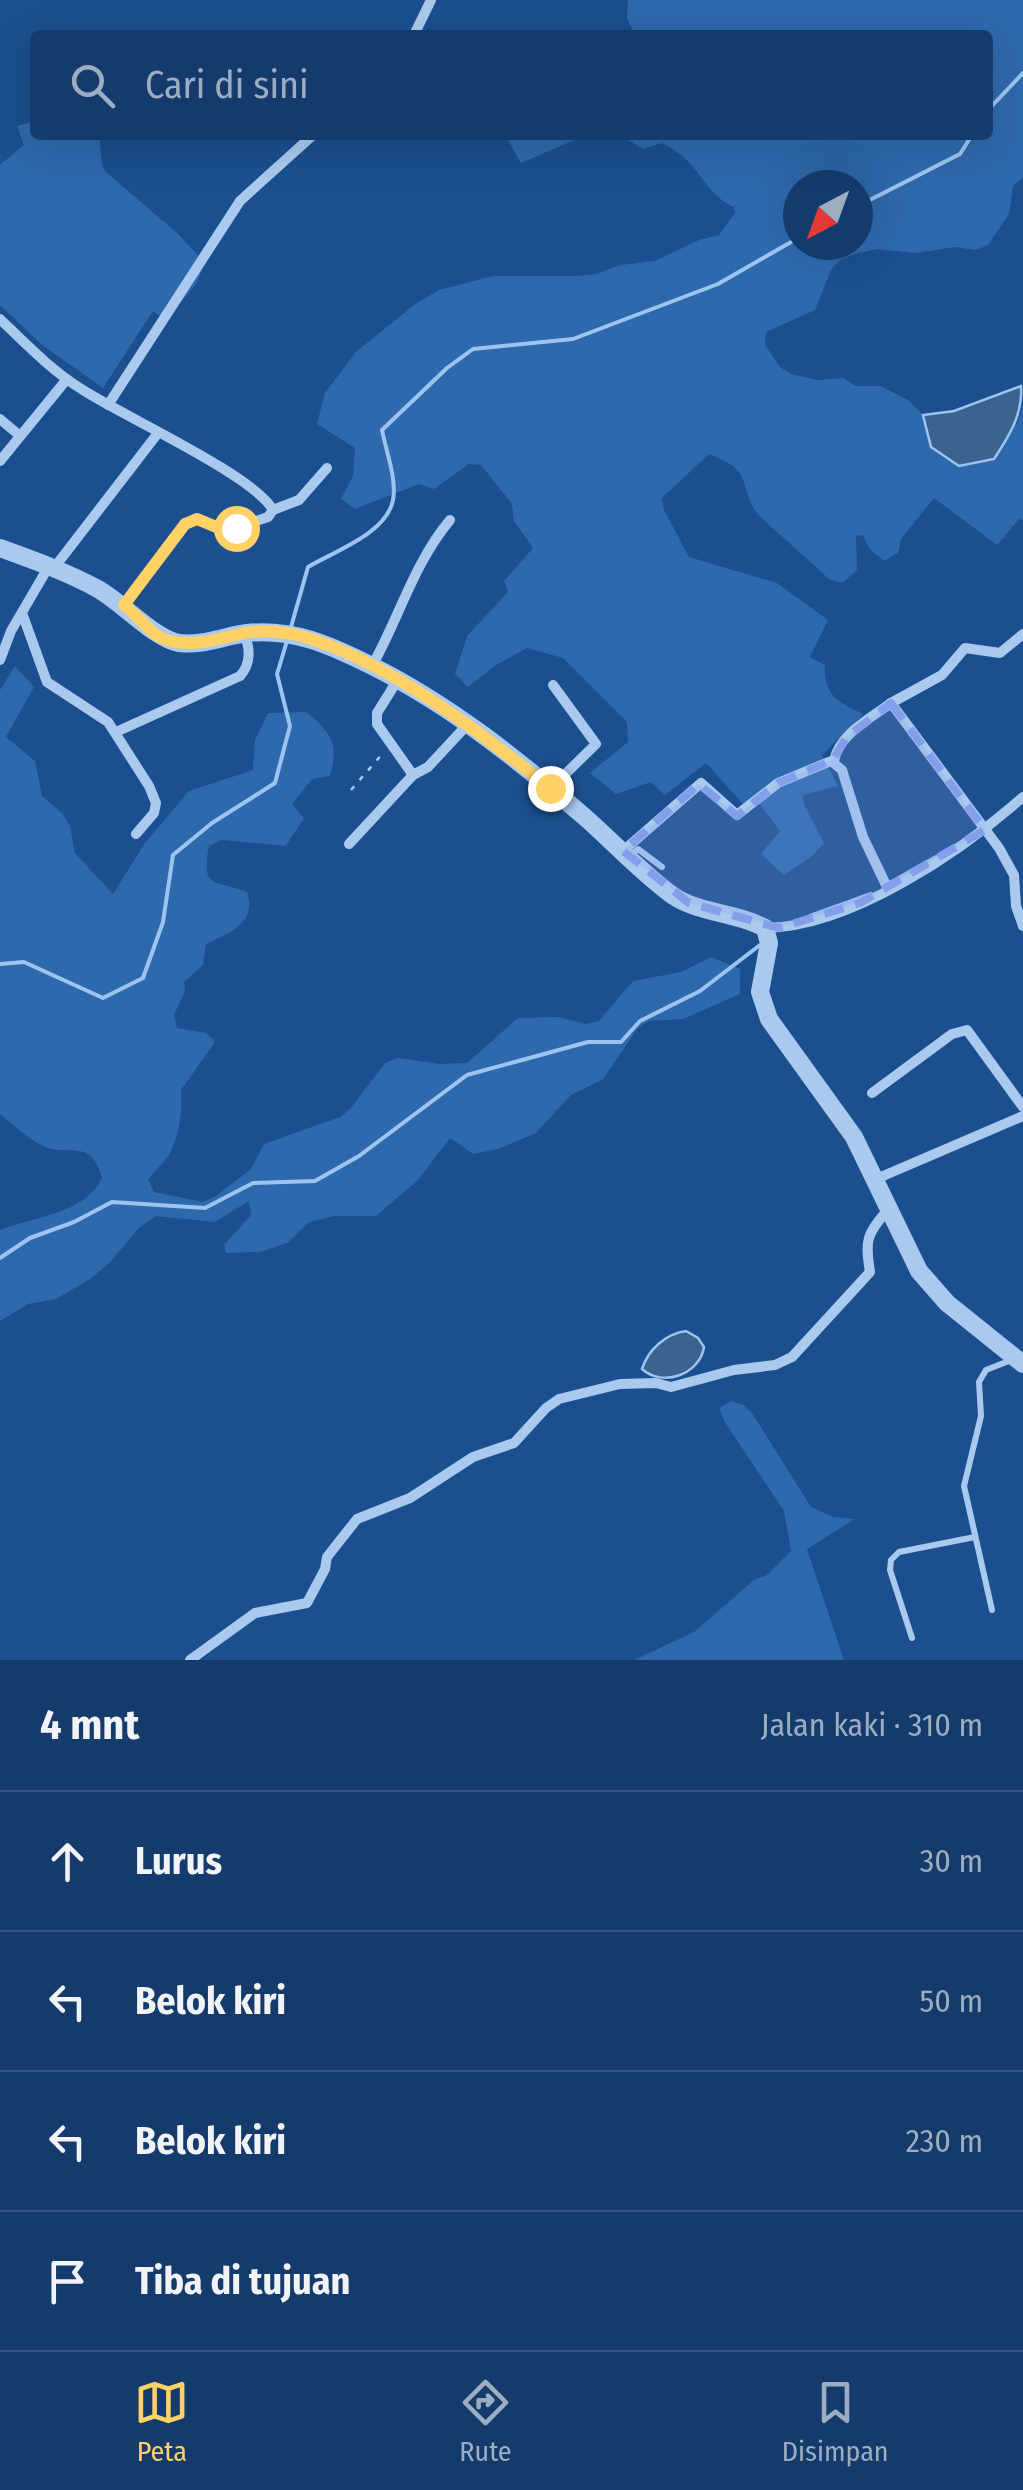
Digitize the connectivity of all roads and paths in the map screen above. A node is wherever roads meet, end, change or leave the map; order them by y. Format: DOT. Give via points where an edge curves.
graph roads {
  1 [pos="431,0"];
  2 [pos="416,30"];
  3 [pos="306,140"];
  4 [pos="0,319"];
  5 [pos="67,379"];
  6 [pos="108,405"];
  7 [pos="0,419"];
  8 [pos="158,433"];
  9 [pos="19,436"];
  10 [pos="0,461"];
  11 [pos="328,468"];
  12 [pos="273,510"];
  13 [pos="450,520"];
  14 [pos="0,548"];
  15 [pos="51,567"];
  16 [pos="124,605"];
  17 [pos="22,613"];
  18 [pos="243,633"];
  19 [pos="1023,634"];
  20 [pos="0,660"];
  21 [pos="372,666"];
  22 [pos="397,682"];
  23 [pos="553,685"];
  24 [pos="891,703"];
  25 [pos="468,724"];
  26 [pos="116,732"];
  27 [pos="392,744"];
  28 [pos="834,761"];
  29 [pos="413,775"];
  30 [pos="550,788"];
  31 [pos="351,790"];
  32 [pos="1023,797"];
  33 [pos="986,830"];
  34 [pos="136,834"];
  35 [pos="349,844"];
  36 [pos="626,854"];
  37 [pos="662,867"];
  38 [pos="888,889"];
  39 [pos="1023,926"];
  40 [pos="767,933"];
  41 [pos="872,1093"];
  42 [pos="1023,1107"];
  43 [pos="1023,1116"];
  44 [pos="876,1179"];
  45 [pos="888,1210"];
  46 [pos="1019,1361"];
  47 [pos="975,1537"];
  48 [pos="992,1610"];
  49 [pos="912,1638"];
  50 [pos="190,1660"];
  1 -- 2 [label="street"];
  3 -- 6 [label="street" via="240,200"];
  4 -- 5 [label="street"];
  5 -- 6 [label="street"];
  5 -- 9 [label="street"];
  6 -- 8 [label="street"];
  7 -- 9 [label="street"];
  8 -- 12 [label="street" via="234,475"];
  8 -- 15 [label="street"];
  9 -- 10 [label="street"];
  11 -- 12 [label="street" via="300,500"];
  12 -- 16 [label="street" via="232,530 197,519 185,524"];
  13 -- 21 [label="street" via="422,559"];
  14 -- 15 [label="street"];
  15 -- 16 [label="street"];
  15 -- 17 [label="street"];
  16 -- 18 [label="street" via="156,636 180,643"];
  17 -- 20 [label="street"];
  17 -- 26 [label="street" via="47,682"];
  18 -- 21 [label="street" via="300,636"];
  18 -- 26 [label="street" via="249,658 240,676"];
  19 -- 24 [label="street" via="1000,653 960,650 942,675"];
  21 -- 22 [label="street"];
  22 -- 25 [label="street"];
  22 -- 27 [label="street" via="377,713"];
  23 -- 30 [label="street" via="596,744"];
  24 -- 28 [label="street" via="838,746"];
  24 -- 33 [label="street"];
  25 -- 29 [label="street" via="428,768"];
  25 -- 30 [label="street"];
  26 -- 34 [label="street" via="156,803"];
  27 -- 29 [label="street"];
  27 -- 31 [label="path"];
  28 -- 36 [label="street" via="778,783 737,815 701,783"];
  28 -- 38 [label="street"];
  29 -- 35 [label="street"];
  30 -- 36 [label="street"];
  32 -- 33 [label="street"];
  33 -- 38 [label="street"];
  33 -- 39 [label="street" via="1014,875"];
  36 -- 37 [label="lane" via="638,850"];
  36 -- 40 [label="street" via="679,899 746,918"];
  38 -- 40 [label="street"];
  40 -- 44 [label="street" via="760,992 769,1020 854,1137"];
  41 -- 42 [label="street" via="967,1030"];
  43 -- 44 [label="street"];
  44 -- 45 [label="street"];
  45 -- 46 [label="street" via="930,1286"];
  45 -- 50 [label="street" via="866,1240 870,1272 792,1358 671,1388 620,1384 558,1399 514,1442 472,1456 410,1498 357,1520 327,1557 307,1603 254,1613"];
  46 -- 47 [label="lane" via="986,1370 979,1382 981,1416 964,1486"];
  47 -- 48 [label="lane"];
  47 -- 49 [label="lane" via="899,1552 891,1560"];
}
